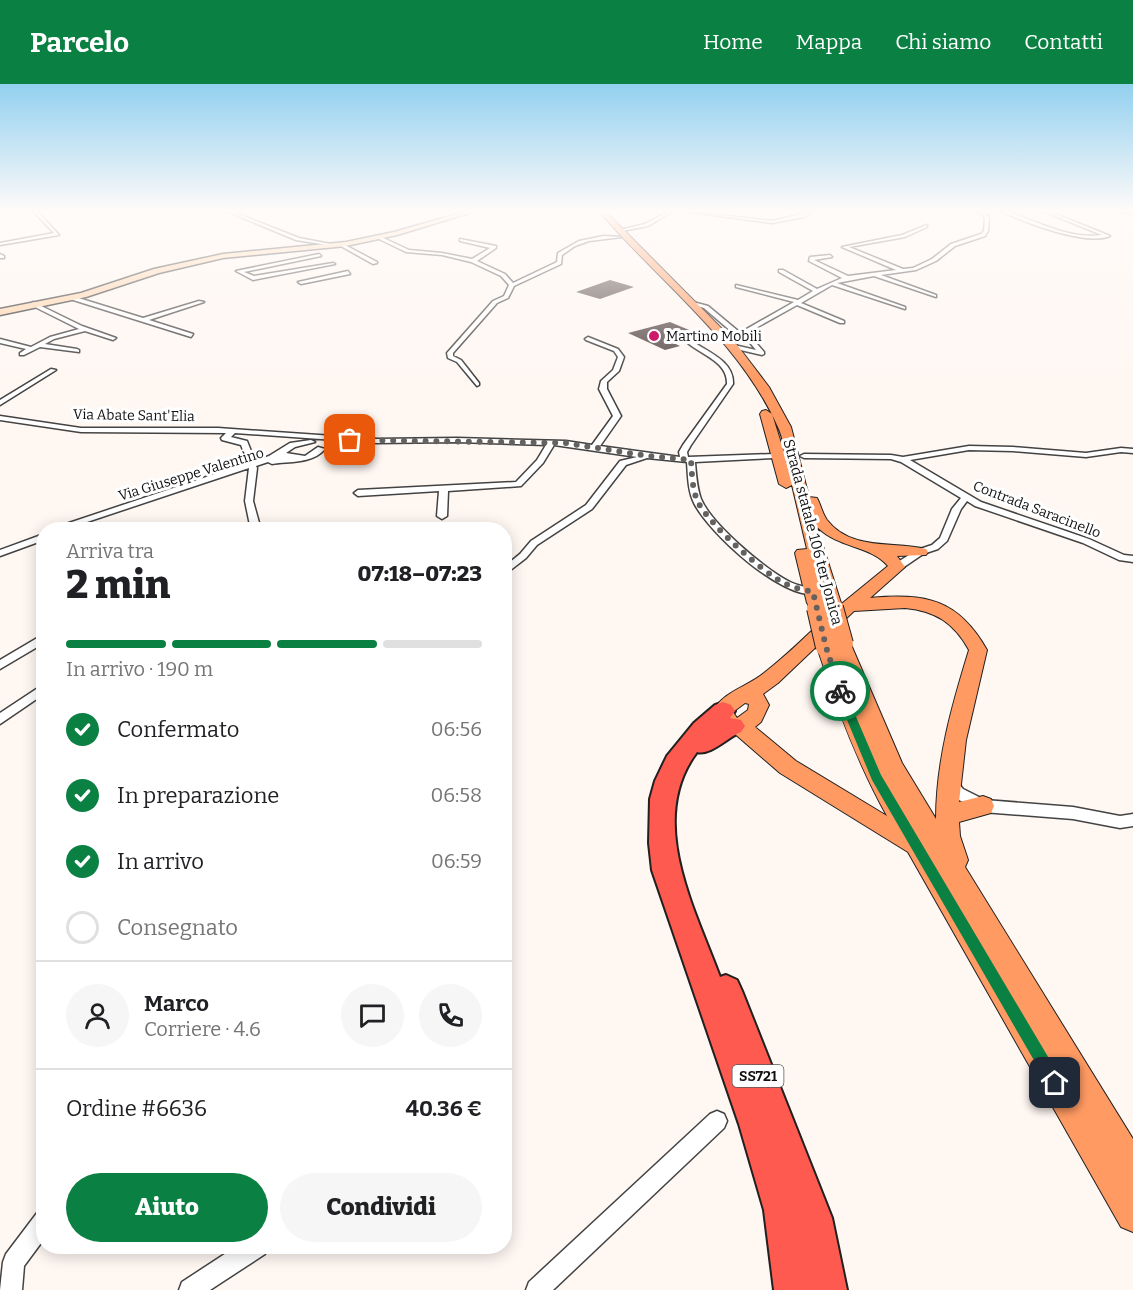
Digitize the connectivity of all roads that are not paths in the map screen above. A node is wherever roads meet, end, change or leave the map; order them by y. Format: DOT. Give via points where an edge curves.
graph roads {
  1 [pos="176,267"];
  2 [pos="258,267"];
  3 [pos="314,267"];
  4 [pos="338,267"];
  5 [pos="486,267"];
  6 [pos="550,267"];
  7 [pos="652,267"];
  8 [pos="656,267"];
  9 [pos="824,267"];
  10 [pos="893,267"];
  11 [pos="917,267"];
  12 [pos="781,271"];
  13 [pos="902,271"];
  14 [pos="873,274"];
  15 [pos="326,277"];
  16 [pos="847,278"];
  17 [pos="301,282"];
  18 [pos="333,282"];
  19 [pos="832,283"];
  20 [pos="512,285"];
  21 [pos="738,286"];
  22 [pos="817,291"];
  23 [pos="934,296"];
  24 [pos="72,298"];
  25 [pos="201,302"];
  26 [pos="798,303"];
  27 [pos="33,304"];
  28 [pos="903,308"];
  29 [pos="0,312"];
  30 [pos="143,320"];
  31 [pos="842,322"];
  32 [pos="85,329"];
  33 [pos="191,335"];
  34 [pos="112,338"];
  35 [pos="737,338"];
  36 [pos="588,339"];
  37 [pos="0,341"];
  38 [pos="36,347"];
  39 [pos="77,351"];
  40 [pos="22,354"];
  41 [pos="53,370"];
  42 [pos="477,384"];
  43 [pos="0,403"];
  44 [pos="0,418"];
  45 [pos="233,431"];
  46 [pos="268,434"];
  47 [pos="350,440"];
  48 [pos="551,443"];
  49 [pos="290,446"];
  50 [pos="320,447"];
  51 [pos="595,447"];
  52 [pos="792,451"];
  53 [pos="1133,451"];
  54 [pos="648,456"];
  55 [pos="774,456"];
  56 [pos="804,456"];
  57 [pos="871,456"];
  58 [pos="294,458"];
  59 [pos="687,459"];
  60 [pos="904,460"];
  61 [pos="253,466"];
  62 [pos="795,470"];
  63 [pos="444,487"];
  64 [pos="358,493"];
  65 [pos="966,497"];
  66 [pos="790,500"];
  67 [pos="95,516"];
  68 [pos="442,516"];
  69 [pos="77,522"];
  70 [pos="81,522"];
  71 [pos="254,522"];
  72 [pos="36,538"];
  73 [pos="800,540"];
  74 [pos="877,549"];
  75 [pos="0,551"];
  76 [pos="920,552"];
  77 [pos="1133,559"];
  78 [pos="512,565"];
  79 [pos="897,567"];
  80 [pos="827,601"];
  81 [pos="36,643"];
  82 [pos="835,646"];
  83 [pos="0,665"];
  84 [pos="36,694"];
  85 [pos="0,719"];
  86 [pos="732,721"];
  87 [pos="950,783"];
  88 [pos="983,806"];
  89 [pos="949,816"];
  90 [pos="1133,820"];
  91 [pos="916,845"];
  92 [pos="672,868"];
  93 [pos="967,894"];
  94 [pos="717,1121"];
  95 [pos="1123,1135"];
  96 [pos="1133,1169"];
  97 [pos="1133,1215"];
  98 [pos="36,1231"];
  99 [pos="245,1254"];
  100 [pos="11,1290"];
  101 [pos="190,1290"];
  102 [pos="537,1290"];
  103 [pos="795,1290"];
  104 [pos="826,1290"];
  1 -- 24 [label="street"];
  2 -- 3 [label="street" via="239,271 253,278"];
  4 -- 15 [label="street" via="348,273"];
  5 -- 20 [label="street"];
  6 -- 20 [label="street"];
  7 -- 66 [label="main road, Strada statale 106 ter Jonica" via="724,346 755,390 771,427"];
  8 -- 35 [label="main road, Strada statale 106 ter Jonica" via="693,304"];
  9 -- 16 [label="street"];
  10 -- 13 [label="street"];
  11 -- 13 [label="street"];
  12 -- 22 [label="street"];
  13 -- 14 [label="street"];
  14 -- 16 [label="street"];
  14 -- 23 [label="street"];
  15 -- 17 [label="street"];
  15 -- 18 [label="street"];
  16 -- 19 [label="street"];
  19 -- 22 [label="street"];
  19 -- 28 [label="street"];
  20 -- 42 [label="street" via="506,297 495,302 450,353"];
  21 -- 26 [label="street"];
  22 -- 26 [label="street"];
  24 -- 27 [label="street"];
  24 -- 30 [label="street"];
  25 -- 30 [label="street"];
  26 -- 31 [label="street"];
  26 -- 35 [label="street"];
  27 -- 29 [label="street"];
  27 -- 32 [label="street"];
  30 -- 33 [label="street"];
  32 -- 34 [label="street"];
  32 -- 38 [label="street"];
  35 -- 52 [label="main road, Strada statale 106 ter Jonica" via="785,427"];
  35 -- 59 [label="street, bridge" via="695,338 691,343 726,368 731,379 683,452"];
  36 -- 51 [label="street" via="616,350 621,357 616,371 604,381 603,389 617,416"];
  37 -- 38 [label="street"];
  38 -- 39 [label="street"];
  38 -- 40 [label="street"];
  41 -- 43 [label="street"];
  44 -- 45 [label="street, Via Abate Sant'Elia" via="81,430"];
  45 -- 46 [label="street, Via Abate Sant'Elia"];
  45 -- 61 [label="street" via="225,438 244,443"];
  46 -- 47 [label="street, Via Abate Sant'Elia"];
  46 -- 49 [label="street, Via Abate Sant'Elia"];
  47 -- 48 [label="street, Via Abate Sant'Elia"];
  47 -- 50 [label="street, Via Abate Sant'Elia"];
  48 -- 51 [label="street, Via Abate Sant'Elia"];
  48 -- 63 [label="street" via="522,482"];
  49 -- 50 [label="street"];
  49 -- 58 [label="street" via="289,457"];
  49 -- 61 [label="street, Via Giuseppe Valentino"];
  50 -- 58 [label="street, Via Giuseppe Valentino" via="308,458"];
  51 -- 54 [label="street, Via Abate Sant'Elia"];
  52 -- 57 [label="street"];
  52 -- 62 [label="main road, Strada statale 106 ter Jonica"];
  53 -- 60 [label="street" via="1086,455 969,448"];
  54 -- 59 [label="street, Via Abate Sant'Elia"];
  54 -- 78 [label="street" via="623,463 589,507 534,543"];
  55 -- 59 [label="street, Via Abate Sant'Elia"];
  56 -- 57 [label="street"];
  57 -- 60 [label="street"];
  58 -- 61 [label="street, Via Giuseppe Valentino"];
  59 -- 80 [label="street" via="697,500 709,518 778,580"];
  60 -- 65 [label="street, Contrada Saracinello"];
  61 -- 67 [label="street, Via Giuseppe Valentino"];
  61 -- 71 [label="street" via="249,501"];
  62 -- 74 [label="main road" via="803,475 821,523 852,542"];
  62 -- 80 [label="main road, Strada statale 106 ter Jonica"];
  63 -- 64 [label="street"];
  63 -- 68 [label="street"];
  65 -- 76 [label="street, SS721" via="944,539"];
  65 -- 77 [label="street, Contrada Saracinello"];
  67 -- 69 [label="street, Via Giuseppe Valentino"];
  67 -- 70 [label="street, Via Giuseppe Valentino"];
  72 -- 75 [label="street"];
  73 -- 80 [label="main road, Strada statale 106 ter Jonica"];
  74 -- 76 [label="main road"];
  74 -- 79 [label="main road"];
  76 -- 79 [label="street, SS721"];
  79 -- 80 [label="main road, SS721"];
  80 -- 82 [label="main road, Strada statale 106 ter Jonica, bridge"];
  80 -- 86 [label="main road, SS721" via="753,699 735,698 725,706"];
  80 -- 87 [label="main road" via="897,600 928,605 964,626 973,638 978,650 955,733"];
  81 -- 83 [label="street"];
  82 -- 91 [label="main road, Strada statale 106 ter Jonica" via="842,695 876,776"];
  82 -- 93 [label="main road, Strada statale 106 ter Jonica" via="892,766"];
  84 -- 85 [label="street"];
  86 -- 91 [label="main road" via="788,767"];
  86 -- 92 [label="highway, SS721" via="704,742 687,763 676,789"];
  87 -- 88 [label="street" via="958,793"];
  87 -- 89 [label="main road"];
  88 -- 89 [label="main road"];
  88 -- 90 [label="street" via="1073,813 1120,822"];
  89 -- 93 [label="main road" via="948,835"];
  91 -- 97 [label="main road, Strada statale 106 ter Jonica"];
  92 -- 103 [label="highway, SS721" via="783,1210"];
  92 -- 104 [label="highway, SS721" via="812,1218"];
  93 -- 95 [label="main road, Strada statale 106 ter Jonica"];
  94 -- 102 [label="street"];
  95 -- 96 [label="main road, Strada statale 106 ter Jonica"];
  98 -- 100 [label="street" via="14,1262"];
  99 -- 101 [label="street"];
}
